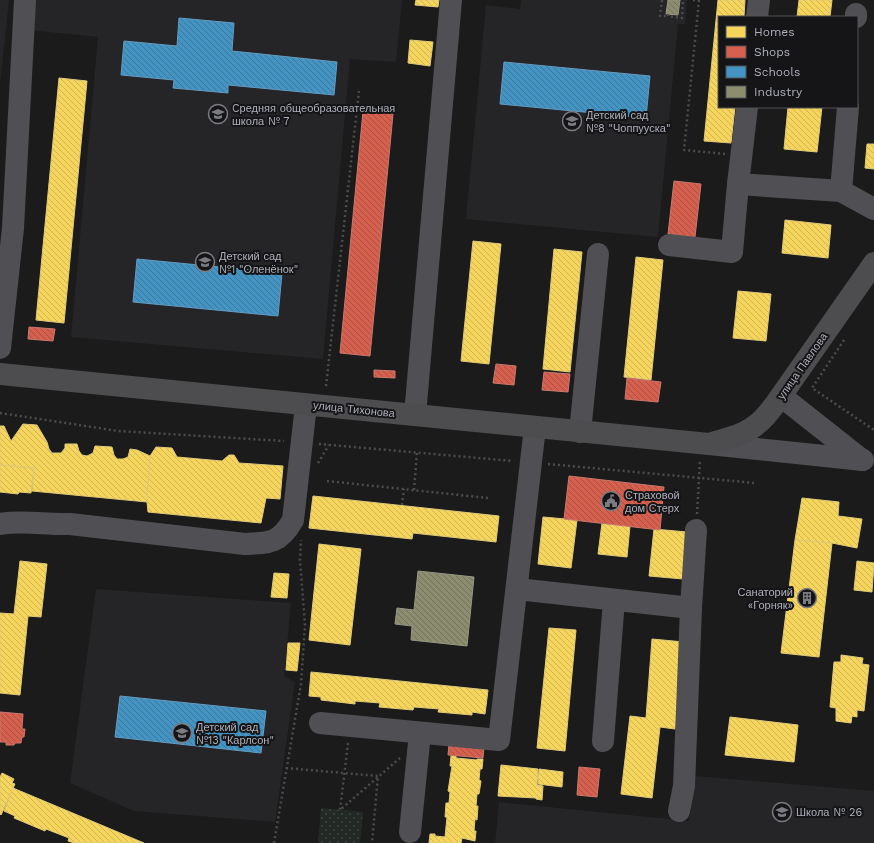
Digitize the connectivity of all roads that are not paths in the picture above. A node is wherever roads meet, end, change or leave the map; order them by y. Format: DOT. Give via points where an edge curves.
graph roads {
  1 [pos="25,0"];
  2 [pos="451,0"];
  3 [pos="759,0"];
  4 [pos="757,16"];
  5 [pos="747,108"];
  6 [pos="848,108"];
  7 [pos="738,184"];
  8 [pos="841,191"];
  9 [pos="874,209"];
  10 [pos="668,245"];
  11 [pos="598,254"];
  12 [pos="874,263"];
  13 [pos="4,280"];
  14 [pos="0,348"];
  15 [pos="0,374"];
  16 [pos="781,396"];
  17 [pos="306,405"];
  18 [pos="415,415"];
  19 [pos="535,427"];
  20 [pos="580,432"];
  21 [pos="705,443"];
  22 [pos="868,463"];
  23 [pos="0,524"];
  24 [pos="696,530"];
  25 [pos="517,589"];
  26 [pos="614,600"];
  27 [pos="691,608"];
  28 [pos="320,723"];
  29 [pos="420,738"];
  30 [pos="603,741"];
  31 [pos="679,811"];
  32 [pos="410,832"];
  1 -- 13 [label="lane" via="13,228"];
  2 -- 18 [label="lane"];
  3 -- 4 [label="lane"];
  5 -- 7 [label="lane"];
  6 -- 8 [label="lane"];
  7 -- 8 [label="lane"];
  7 -- 10 [label="lane" via="732,252"];
  8 -- 9 [label="lane"];
  11 -- 20 [label="lane"];
  12 -- 16 [label="main road, улица Павлова"];
  13 -- 14 [label="lane"];
  15 -- 17 [label="main road, улица Тихонова"];
  16 -- 21 [label="main road, улица Павлова" via="756,425 738,434"];
  16 -- 22 [label="lane"];
  17 -- 18 [label="main road, улица Тихонова"];
  17 -- 23 [label="lane" via="293,520 286,533 275,540 262,544 246,544 70,524"];
  18 -- 19 [label="main road, улица Тихонова"];
  19 -- 20 [label="main road, улица Тихонова"];
  19 -- 25 [label="lane"];
  20 -- 21 [label="main road, улица Тихонова"];
  21 -- 22 [label="lane"];
  24 -- 27 [label="lane"];
  25 -- 26 [label="lane"];
  25 -- 29 [label="lane" via="499,740"];
  26 -- 27 [label="lane"];
  26 -- 30 [label="lane"];
  27 -- 31 [label="lane" via="684,786"];
  28 -- 29 [label="lane"];
  29 -- 32 [label="lane"];
}
